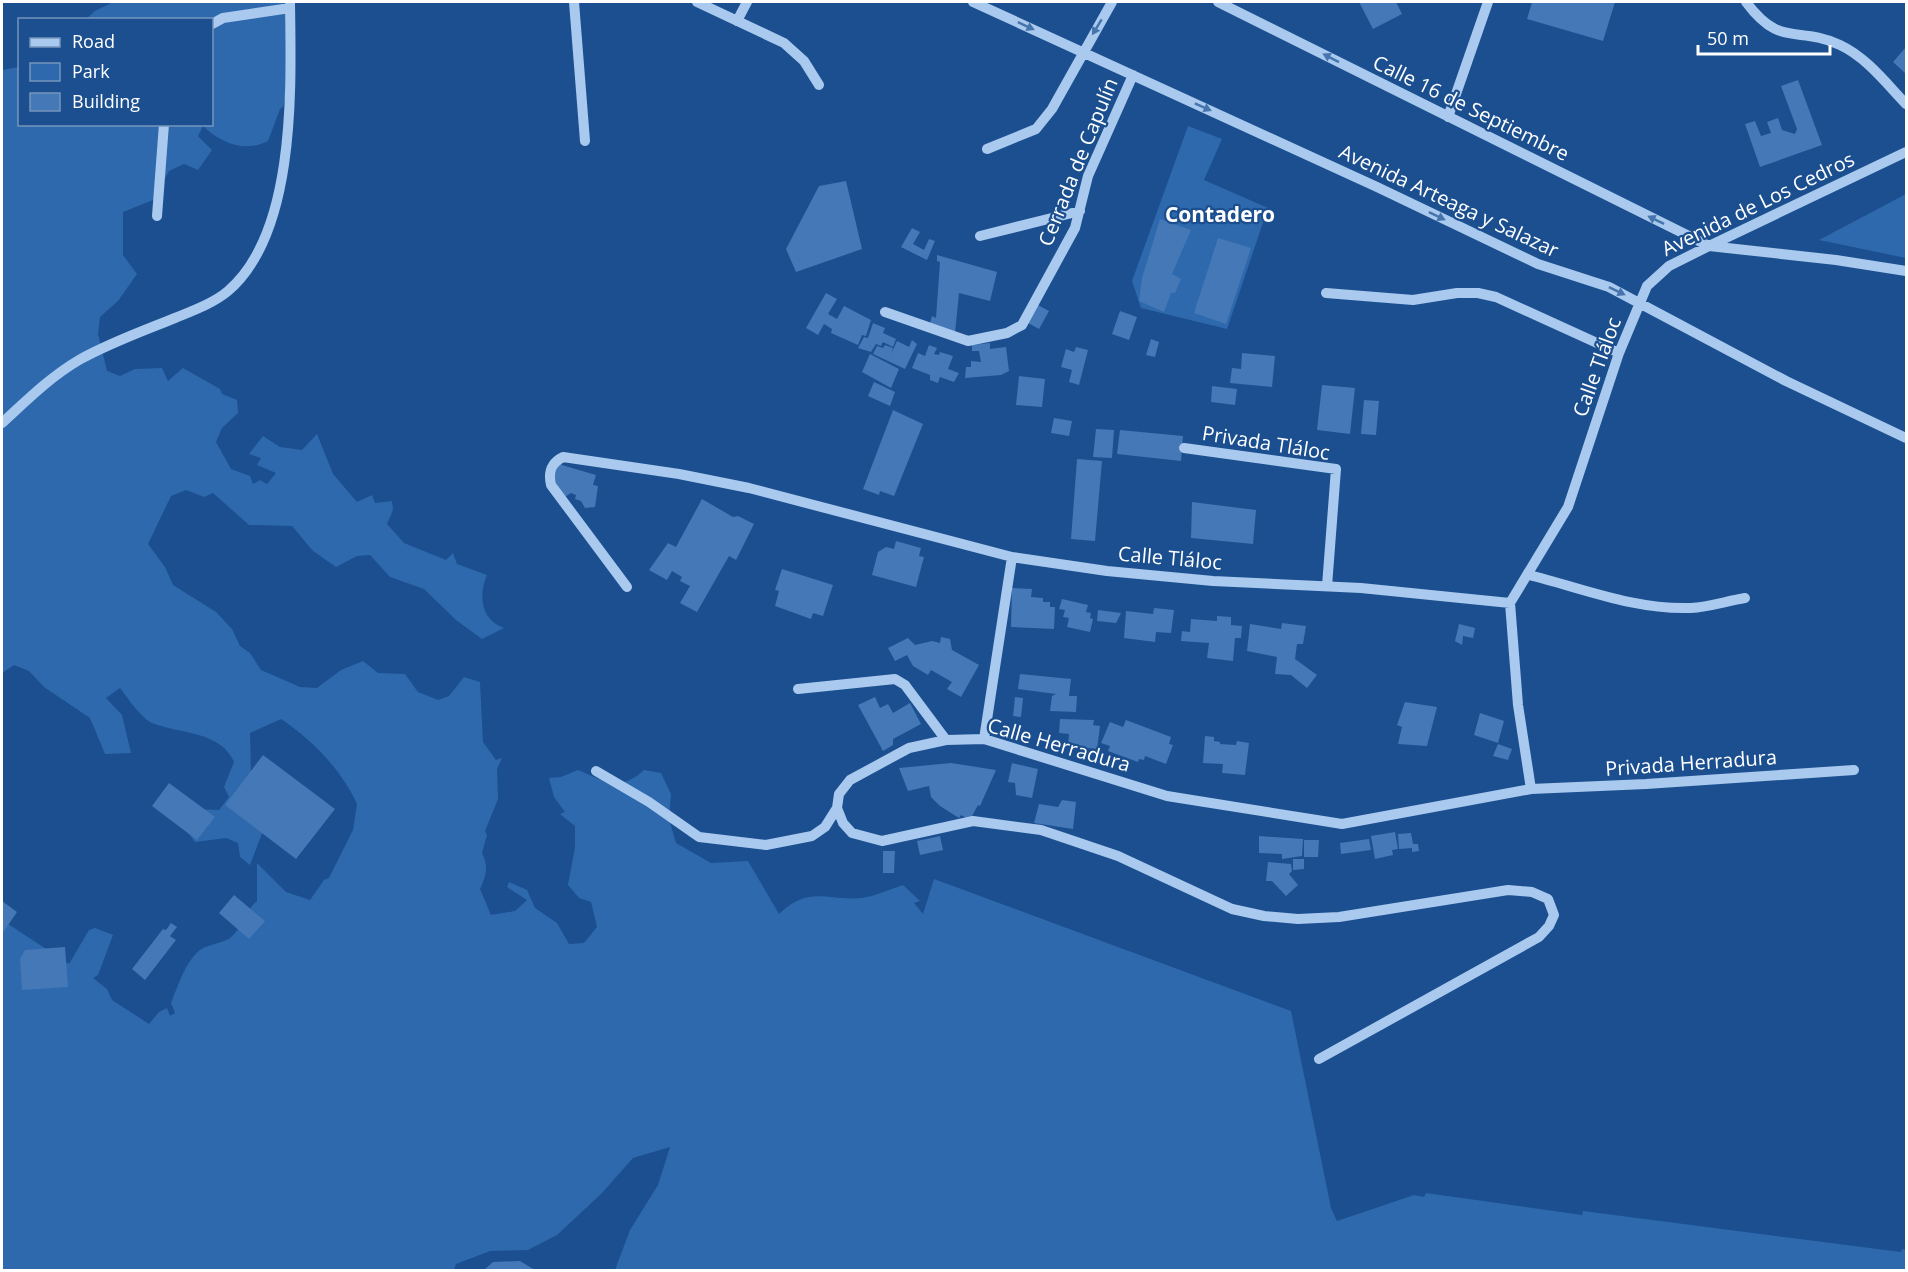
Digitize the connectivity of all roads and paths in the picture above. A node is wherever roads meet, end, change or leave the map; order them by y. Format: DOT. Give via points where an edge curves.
graph roads {
  1 [pos="573,2"];
  2 [pos="697,2"];
  3 [pos="747,2"];
  4 [pos="973,2"];
  5 [pos="1112,2"];
  6 [pos="1218,2"];
  7 [pos="1488,2"];
  8 [pos="1746,2"];
  9 [pos="290,5"];
  10 [pos="737,21"];
  11 [pos="213,23"];
  12 [pos="1082,52"];
  13 [pos="1133,75"];
  14 [pos="819,85"];
  15 [pos="1906,104"];
  16 [pos="1448,117"];
  17 [pos="164,126"];
  18 [pos="585,141"];
  19 [pos="987,149"];
  20 [pos="1906,152"];
  21 [pos="1080,211"];
  22 [pos="157,216"];
  23 [pos="980,236"];
  24 [pos="1709,246"];
  25 [pos="1906,271"];
  26 [pos="1326,293"];
  27 [pos="1640,303"];
  28 [pos="885,312"];
  29 [pos="1619,353"];
  30 [pos="2,423"];
  31 [pos="1906,438"];
  32 [pos="1184,448"];
  33 [pos="1012,557"];
  34 [pos="1529,575"];
  35 [pos="1327,586"];
  36 [pos="627,587"];
  37 [pos="1745,598"];
  38 [pos="1510,603"];
  39 [pos="798,689"];
  40 [pos="984,739"];
  41 [pos="946,740"];
  42 [pos="1854,770"];
  43 [pos="596,771"];
  44 [pos="1531,789"];
  45 [pos="837,808"];
  46 [pos="1319,1059"];
  1 -- 18 [label="street"];
  2 -- 10 [label="street"];
  3 -- 10 [label="street"];
  4 -- 12 [label="street, Avenida Arteaga y Salazar, one-way"];
  5 -- 12 [label="street, one-way"];
  16 -- 6 [label="street, Calle 16 de Septiembre, one-way"];
  7 -- 16 [label="street"];
  8 -- 15 [label="street" via="1774,30 1828,40 1857,54"];
  9 -- 11 [label="street"];
  9 -- 30 [label="street" via="286,154 277,198 252,263 227,292 80,360"];
  10 -- 14 [label="street" via="784,43 804,61"];
  12 -- 13 [label="street, Avenida Arteaga y Salazar"];
  12 -- 19 [label="street" via="1052,109 1036,129"];
  13 -- 21 [label="street, Cerrada de Capulín" via="1088,176"];
  13 -- 27 [label="street, Avenida Arteaga y Salazar, one-way" via="1538,264 1609,286"];
  24 -- 16 [label="street, Calle 16 de Septiembre, one-way"];
  17 -- 22 [label="street"];
  20 -- 24 [label="street, Avenida de Los Cedros"];
  21 -- 23 [label="street"];
  21 -- 28 [label="street, Cerrada de Capulín" via="1075,228 1022,325 1007,333 968,341"];
  24 -- 25 [label="street"];
  24 -- 27 [label="street, Avenida de Los Cedros" via="1656,275"];
  26 -- 29 [label="street" via="1413,300 1478,293 1496,297"];
  27 -- 29 [label="street, Calle Tláloc"];
  27 -- 31 [label="street, Avenida Arteaga y Salazar" via="1786,381"];
  29 -- 34 [label="street, Calle Tláloc" via="1568,507"];
  32 -- 35 [label="street, Privada Tláloc" via="1336,469"];
  33 -- 35 [label="street, Calle Tláloc" via="1107,572"];
  33 -- 36 [label="street, Calle Tláloc" via="702,478 563,457 556,461 549,476 551,485"];
  33 -- 40 [label="street"];
  34 -- 37 [label="street" via="1647,605 1692,608"];
  34 -- 38 [label="street, Calle Tláloc"];
  35 -- 38 [label="street, Calle Tláloc"];
  38 -- 44 [label="street" via="1518,705"];
  39 -- 41 [label="street" via="895,679 905,685"];
  40 -- 41 [label="street, Calle Herradura"];
  40 -- 44 [label="street, Calle Herradura" via="1167,796 1342,824"];
  41 -- 45 [label="street, Calle Herradura" via="909,748 865,770 844,785"];
  42 -- 44 [label="street, Privada Herradura"];
  43 -- 45 [label="street, Calle Herradura" via="699,837 766,845 812,836 825,827"];
  45 -- 46 [label="street" via="852,833 882,841 973,821 1041,830 1118,856 1232,909 1264,916 1339,917 1508,890 1532,892 1548,899 1554,915 1539,937"];
}
